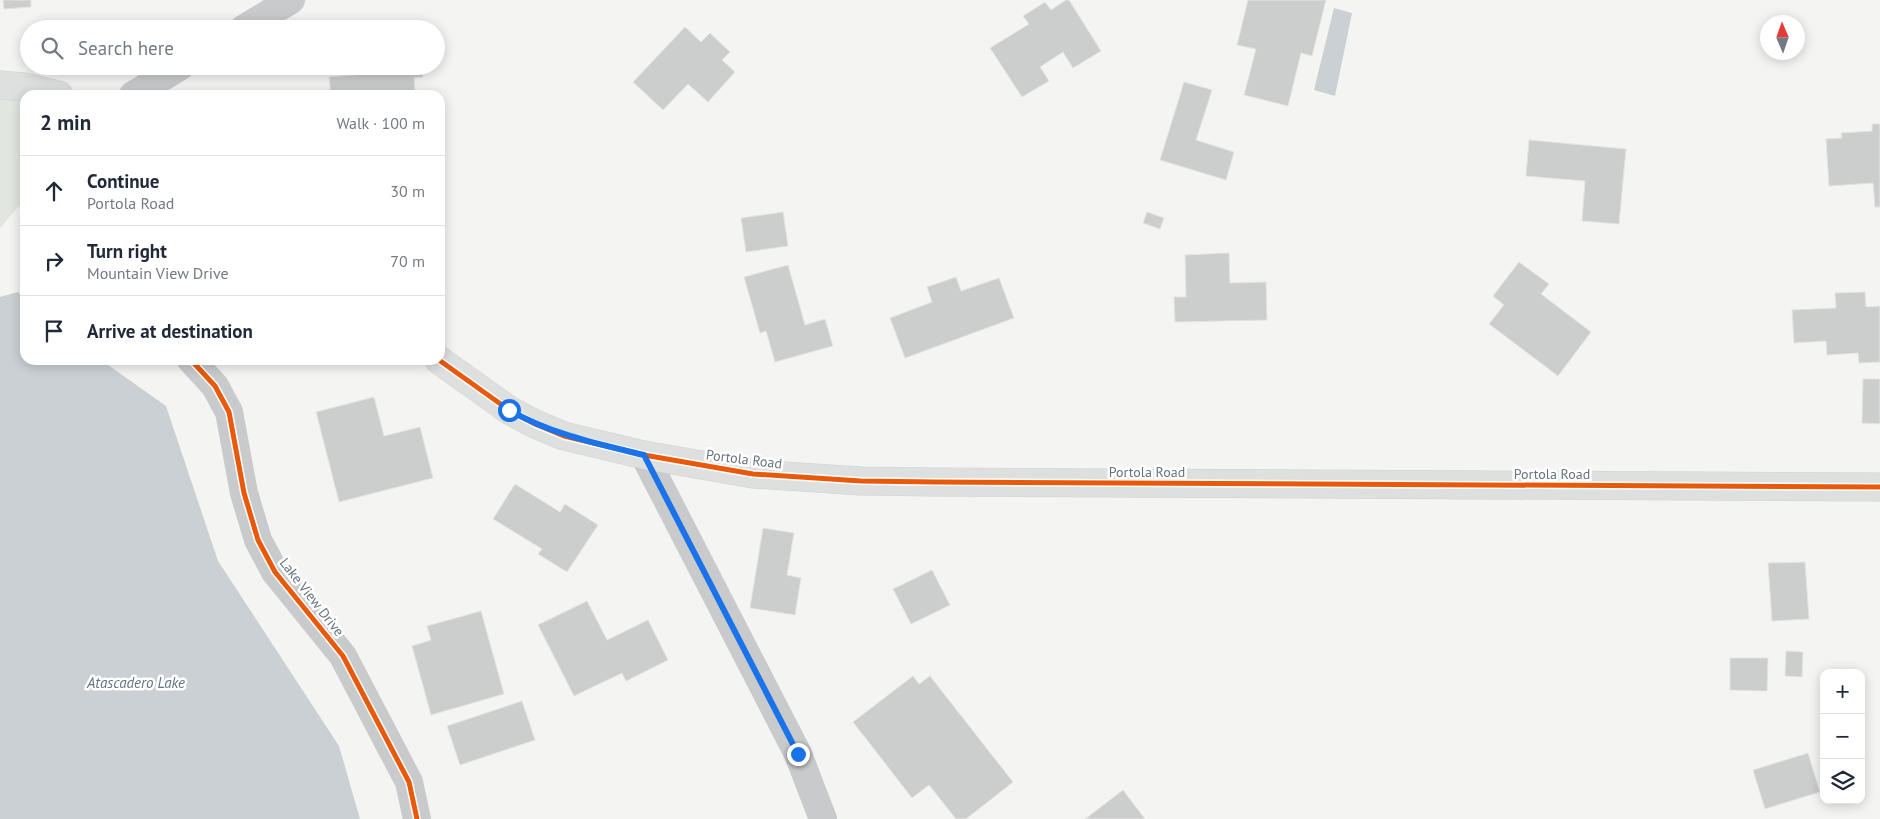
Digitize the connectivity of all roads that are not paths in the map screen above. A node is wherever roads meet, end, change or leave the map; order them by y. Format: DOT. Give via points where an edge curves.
graph roads {
  1 [pos="291,0"];
  2 [pos="258,20"];
  3 [pos="166,75"];
  4 [pos="0,85"];
  5 [pos="38,90"];
  6 [pos="141,90"];
  7 [pos="445,364"];
  8 [pos="196,365"];
  9 [pos="644,455"];
  10 [pos="1880,487"];
  11 [pos="417,819"];
  12 [pos="823,819"];
  1 -- 2 [label="street"];
  3 -- 6 [label="street"];
  4 -- 5 [label="street"];
  7 -- 9 [label="street, Portola Road" via="509,410 535,424 564,436"];
  8 -- 11 [label="street, Lake View Drive" via="215,386 229,412 244,493 258,540 275,572 343,656 409,782"];
  9 -- 10 [label="street, Portola Road" via="753,474 861,481"];
  9 -- 12 [label="street" via="798,754"];
}
